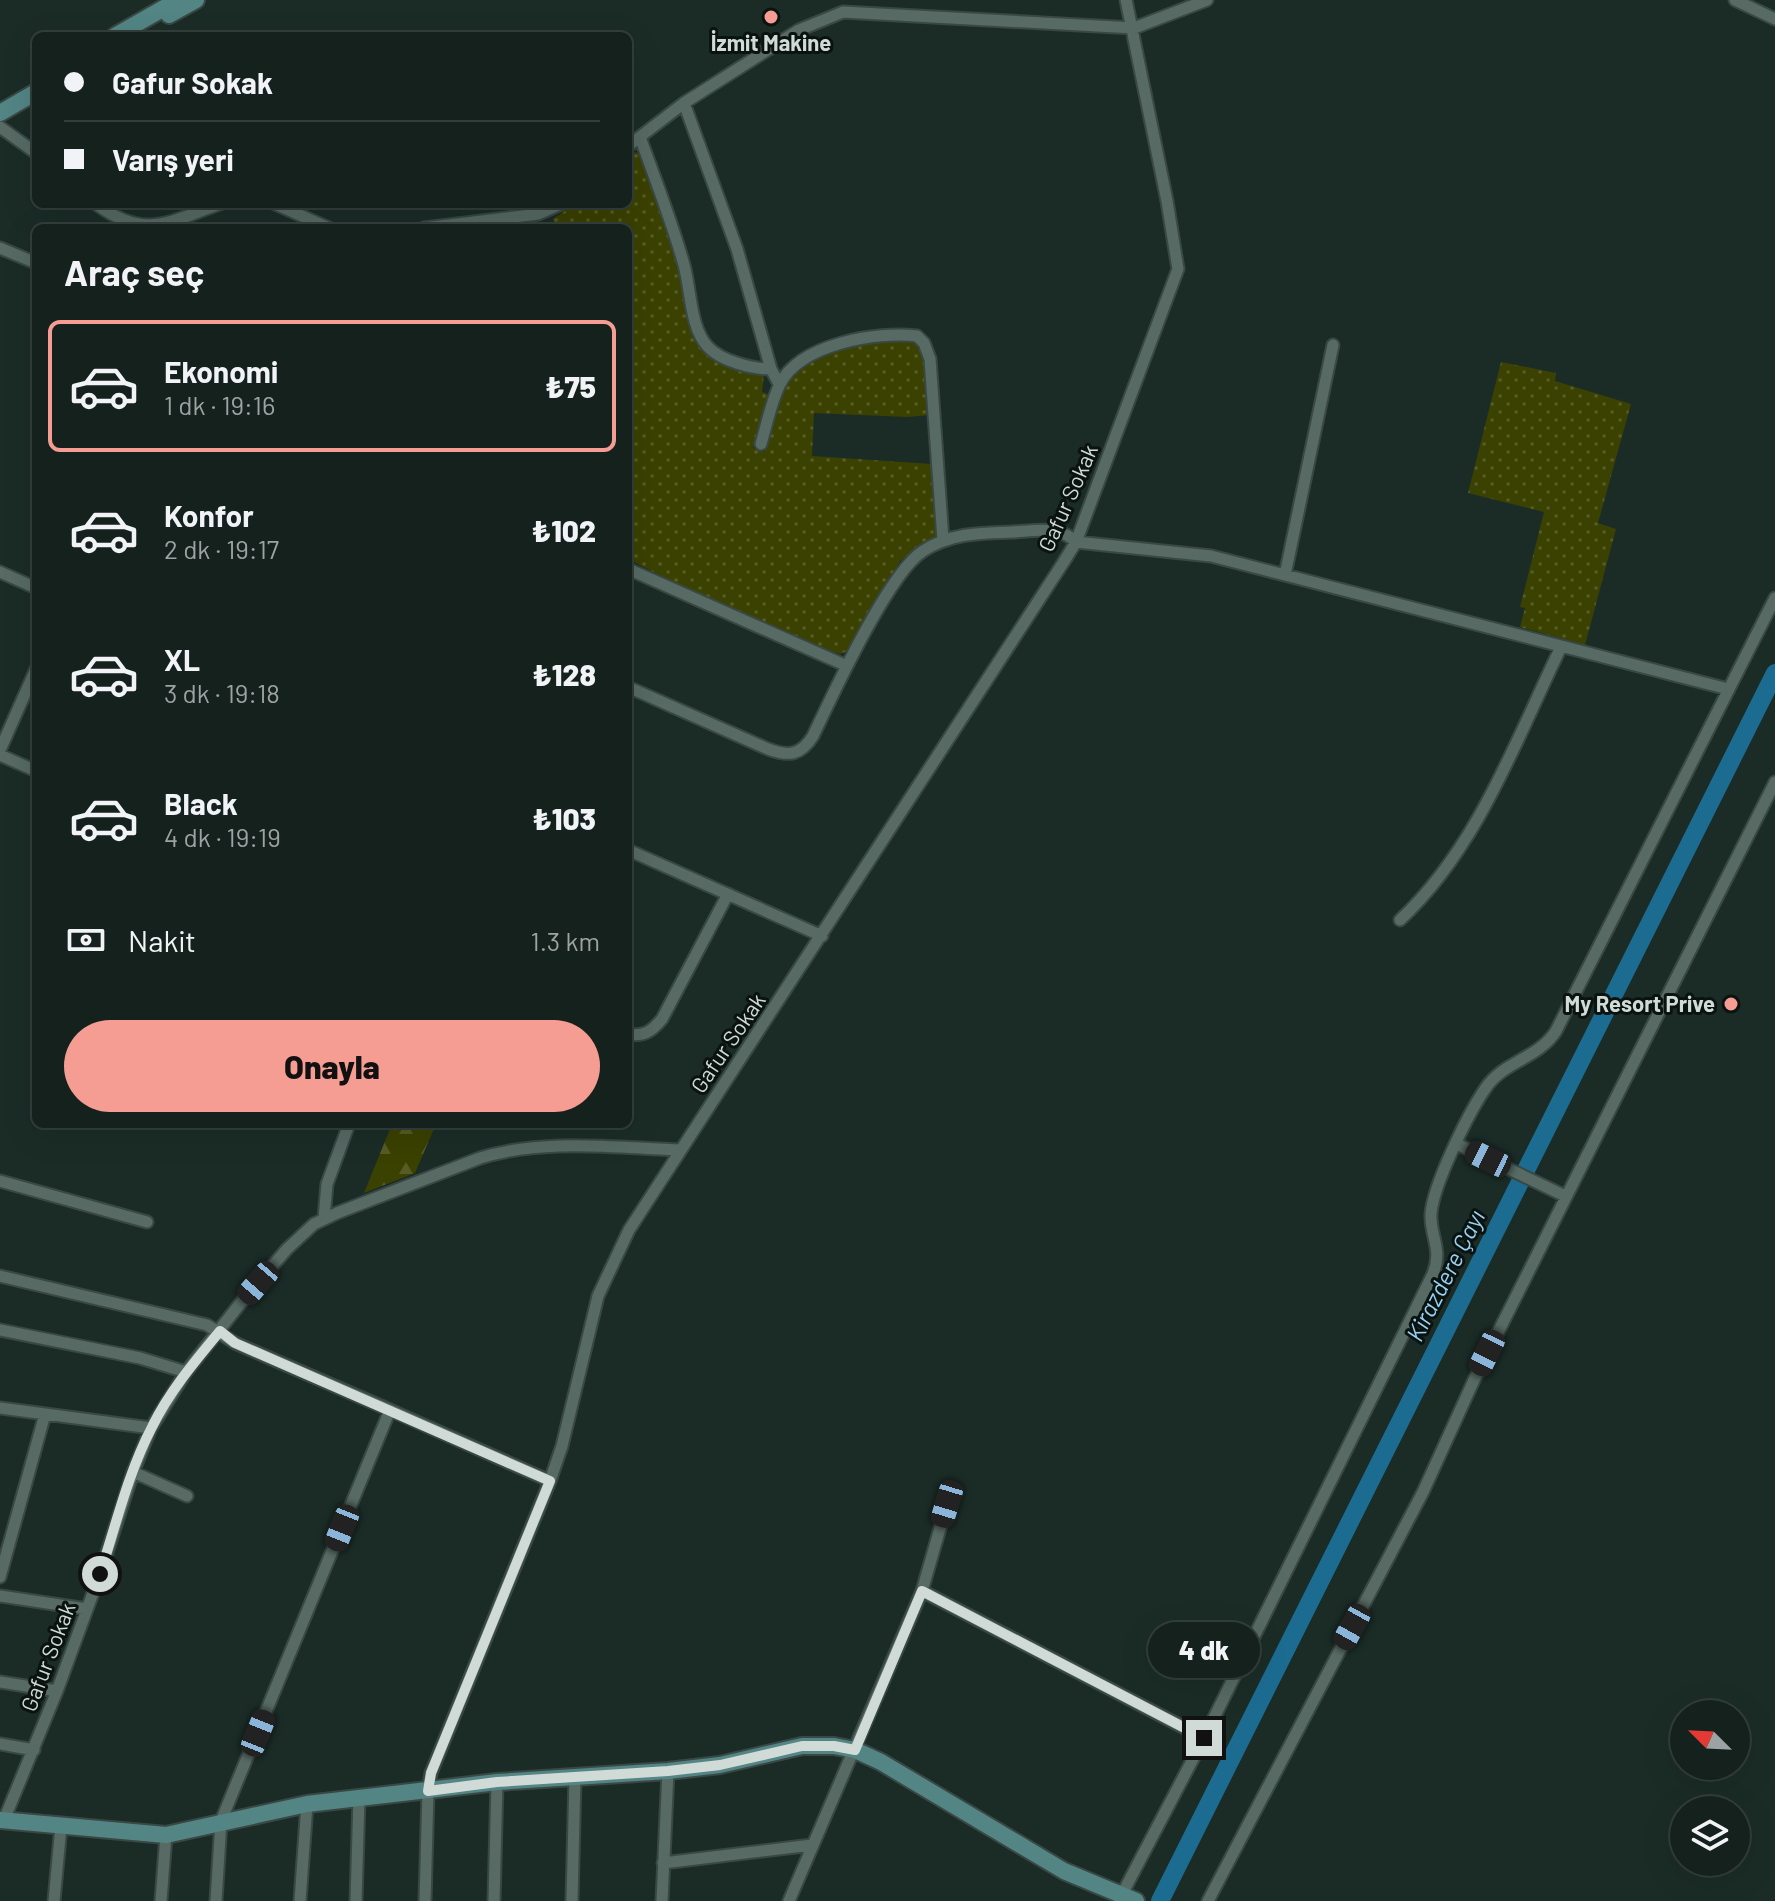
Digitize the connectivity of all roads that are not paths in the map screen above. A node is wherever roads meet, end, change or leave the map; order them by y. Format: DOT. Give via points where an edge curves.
graph roads {
  1 [pos="178,0"];
  2 [pos="196,0"];
  3 [pos="1126,0"];
  4 [pos="1207,0"];
  5 [pos="1735,0"];
  6 [pos="849,6"];
  7 [pos="1775,19"];
  8 [pos="1134,28"];
  9 [pos="122,32"];
  10 [pos="140,32"];
  11 [pos="32,83"];
  12 [pos="32,94"];
  13 [pos="0,102"];
  14 [pos="684,103"];
  15 [pos="0,113"];
  16 [pos="0,127"];
  17 [pos="640,137"];
  18 [pos="632,143"];
  19 [pos="32,150"];
  20 [pos="103,208"];
  21 [pos="213,208"];
  22 [pos="284,208"];
  23 [pos="552,208"];
  24 [pos="190,222"];
  25 [pos="140,224"];
  26 [pos="167,224"];
  27 [pos="320,224"];
  28 [pos="470,224"];
  29 [pos="0,248"];
  30 [pos="32,261"];
  31 [pos="1333,345"];
  32 [pos="771,369"];
  33 [pos="779,384"];
  34 [pos="761,444"];
  35 [pos="943,540"];
  36 [pos="1076,542"];
  37 [pos="632,571"];
  38 [pos="0,572"];
  39 [pos="1285,575"];
  40 [pos="32,586"];
  41 [pos="1775,598"];
  42 [pos="1561,647"];
  43 [pos="847,666"];
  44 [pos="32,678"];
  45 [pos="632,689"];
  46 [pos="1728,689"];
  47 [pos="0,753"];
  48 [pos="32,769"];
  49 [pos="1775,782"];
  50 [pos="632,852"];
  51 [pos="728,894"];
  52 [pos="1400,920"];
  53 [pos="822,936"];
  54 [pos="632,1035"];
  55 [pos="348,1128"];
  56 [pos="1462,1147"];
  57 [pos="681,1150"];
  58 [pos="0,1181"];
  59 [pos="1560,1194"];
  60 [pos="324,1218"];
  61 [pos="147,1222"];
  62 [pos="0,1276"];
  63 [pos="0,1330"];
  64 [pos="220,1331"];
  65 [pos="186,1372"];
  66 [pos="0,1408"];
  67 [pos="390,1410"];
  68 [pos="45,1414"];
  69 [pos="151,1428"];
  70 [pos="133,1472"];
  71 [pos="550,1481"];
  72 [pos="187,1496"];
  73 [pos="947,1504"];
  74 [pos="0,1577"];
  75 [pos="922,1591"];
  76 [pos="0,1596"];
  77 [pos="87,1609"];
  78 [pos="0,1682"];
  79 [pos="57,1691"];
  80 [pos="1204,1738"];
  81 [pos="0,1744"];
  82 [pos="34,1750"];
  83 [pos="855,1750"];
  84 [pos="668,1771"];
  85 [pos="575,1777"];
  86 [pos="497,1782"];
  87 [pos="428,1791"];
  88 [pos="359,1798"];
  89 [pos="307,1804"];
  90 [pos="2,1820"];
  91 [pos="221,1821"];
  92 [pos="61,1826"];
  93 [pos="166,1835"];
  94 [pos="812,1845"];
  95 [pos="663,1863"];
  96 [pos="1125,1899"];
  97 [pos="54,1901"];
  98 [pos="161,1901"];
  99 [pos="216,1901"];
  100 [pos="300,1901"];
  101 [pos="356,1901"];
  102 [pos="425,1901"];
  103 [pos="494,1901"];
  104 [pos="572,1901"];
  105 [pos="662,1901"];
  106 [pos="789,1901"];
  107 [pos="1208,1901"];
  1 -- 9 [label="street"];
  2 -- 10 [label="street"];
  3 -- 8 [label="street, Gafur Sokak"];
  4 -- 8 [label="street"];
  5 -- 7 [label="street"];
  6 -- 8 [label="street"];
  6 -- 14 [label="street" via="799,30"];
  8 -- 36 [label="street, Gafur Sokak" via="1178,269"];
  11 -- 13 [label="street"];
  12 -- 15 [label="street"];
  14 -- 17 [label="street"];
  14 -- 32 [label="street" via="737,249"];
  16 -- 19 [label="street"];
  17 -- 18 [label="street"];
  17 -- 32 [label="street" via="704,341 724,358"];
  20 -- 25 [label="street"];
  21 -- 24 [label="street"];
  22 -- 27 [label="street"];
  23 -- 28 [label="street"];
  24 -- 26 [label="street"];
  29 -- 30 [label="street"];
  31 -- 39 [label="street"];
  32 -- 33 [label="street"];
  33 -- 34 [label="street"];
  33 -- 35 [label="street" via="799,362 831,346 900,335 921,339 930,359"];
  35 -- 36 [label="street" via="1059,531"];
  35 -- 43 [label="street" via="917,555 902,572"];
  36 -- 39 [label="street" via="1211,556"];
  36 -- 53 [label="street, Gafur Sokak"];
  37 -- 43 [label="street"];
  38 -- 40 [label="street"];
  39 -- 42 [label="street"];
  41 -- 46 [label="street"];
  42 -- 46 [label="street"];
  42 -- 52 [label="street" via="1465,844"];
  43 -- 45 [label="street" via="808,743 788,755"];
  44 -- 47 [label="street"];
  46 -- 56 [label="street" via="1556,1031 1540,1049 1494,1077 1476,1105"];
  47 -- 48 [label="street"];
  49 -- 59 [label="street"];
  50 -- 51 [label="street"];
  51 -- 53 [label="street"];
  51 -- 54 [label="street" via="662,1019 651,1031"];
  53 -- 57 [label="street, Gafur Sokak"];
  55 -- 60 [label="street" via="327,1184"];
  56 -- 59 [label="street"];
  56 -- 80 [label="street" via="1433,1201 1431,1223 1438,1255 1433,1274"];
  57 -- 60 [label="street, Gafur Sokak" via="503,1151"];
  57 -- 71 [label="street" via="629,1230 598,1296"];
  58 -- 61 [label="street"];
  59 -- 107 [label="street" via="1423,1492"];
  60 -- 64 [label="street, Gafur Sokak" via="287,1249"];
  62 -- 64 [label="street" via="191,1319"];
  63 -- 65 [label="street"];
  64 -- 65 [label="street, Gafur Sokak"];
  64 -- 67 [label="street" via="235,1343"];
  65 -- 69 [label="street, Gafur Sokak"];
  66 -- 68 [label="street"];
  67 -- 71 [label="street"];
  67 -- 91 [label="street"];
  68 -- 69 [label="street"];
  68 -- 74 [label="street"];
  69 -- 70 [label="street, Gafur Sokak"];
  70 -- 72 [label="street"];
  70 -- 77 [label="street, Gafur Sokak"];
  71 -- 87 [label="street"];
  73 -- 75 [label="street"];
  75 -- 80 [label="street"];
  75 -- 83 [label="street"];
  76 -- 77 [label="street"];
  77 -- 79 [label="street, Gafur Sokak"];
  78 -- 79 [label="street"];
  79 -- 82 [label="street, Gafur Sokak"];
  80 -- 96 [label="street"];
  81 -- 82 [label="street"];
  82 -- 90 [label="street, Gafur Sokak"];
  83 -- 84 [label="street" via="802,1746"];
  83 -- 94 [label="street"];
  83 -- 96 [label="street" via="1064,1871"];
  84 -- 85 [label="street"];
  84 -- 95 [label="street"];
  85 -- 86 [label="street"];
  85 -- 104 [label="street"];
  86 -- 87 [label="street"];
  86 -- 103 [label="street"];
  87 -- 88 [label="street"];
  87 -- 102 [label="street"];
  88 -- 89 [label="street"];
  88 -- 101 [label="street"];
  89 -- 91 [label="street"];
  89 -- 100 [label="street"];
  90 -- 92 [label="street"];
  91 -- 93 [label="street"];
  91 -- 99 [label="street"];
  92 -- 93 [label="street"];
  92 -- 97 [label="street"];
  93 -- 98 [label="street"];
  94 -- 95 [label="street"];
  94 -- 106 [label="street"];
  95 -- 105 [label="street"];
}
